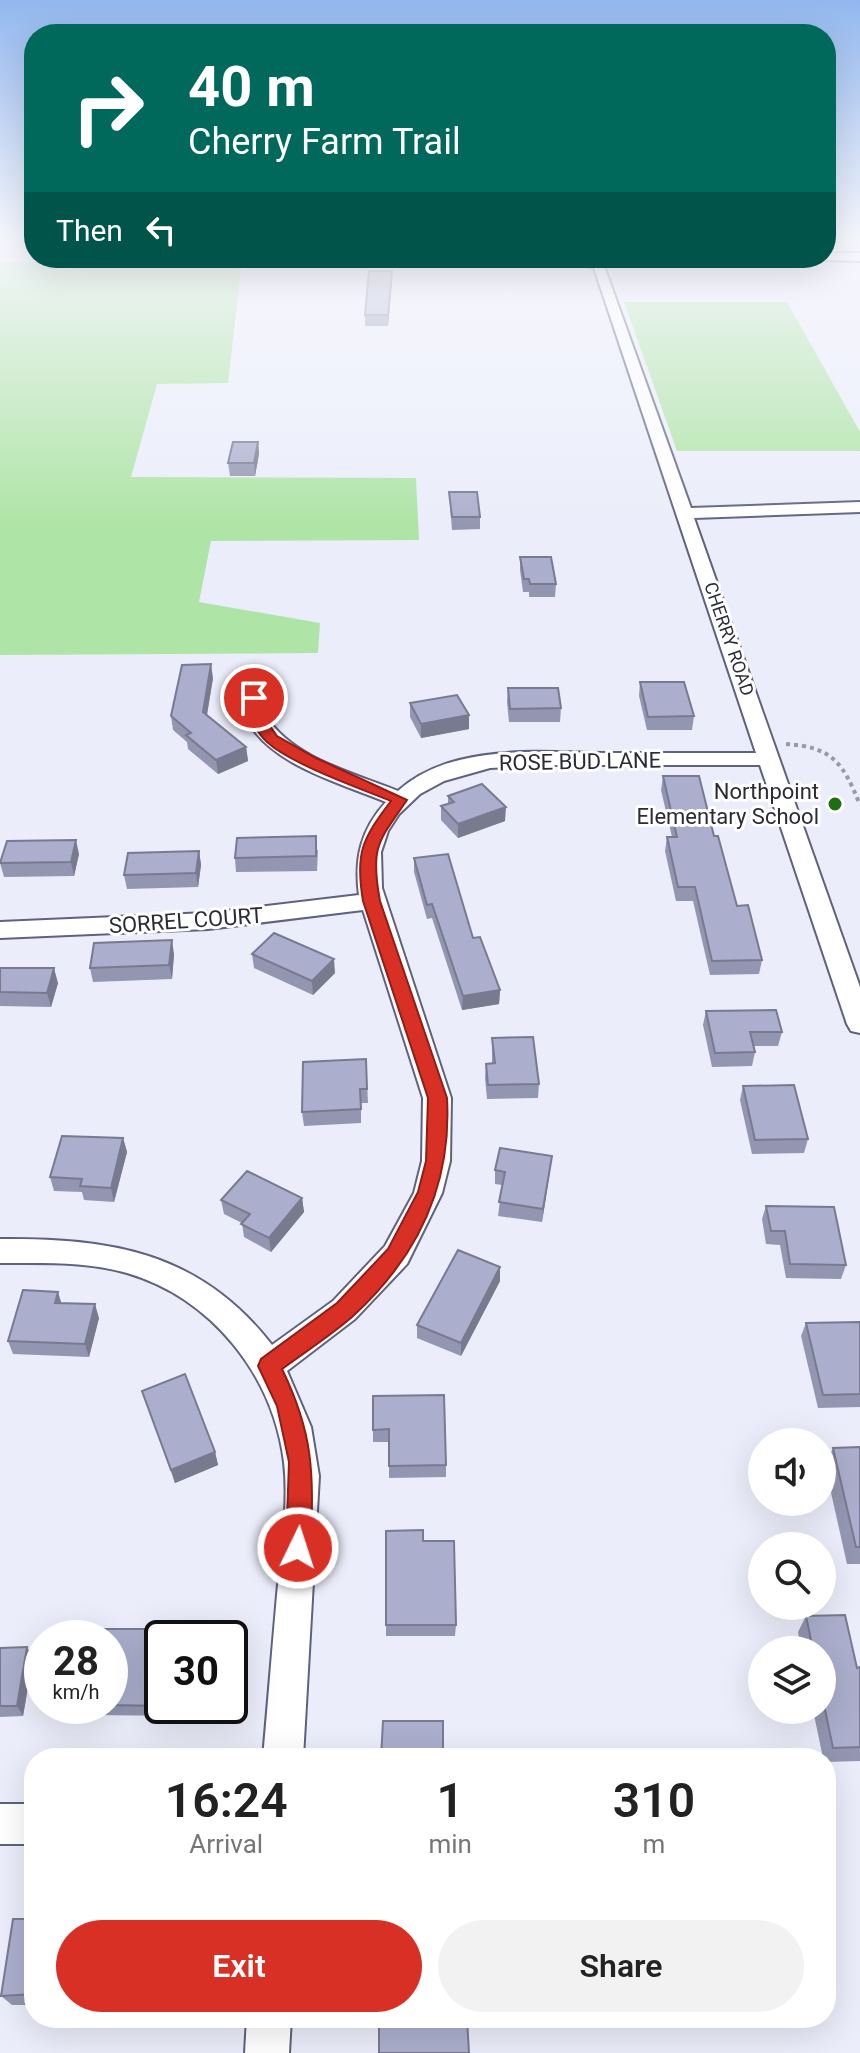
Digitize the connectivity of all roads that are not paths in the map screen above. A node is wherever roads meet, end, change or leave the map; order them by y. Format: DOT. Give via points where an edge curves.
graph roads {
  1 [pos="624,336"];
  2 [pos="860,507"];
  3 [pos="686,513"];
  4 [pos="257,679"];
  5 [pos="768,751"];
  6 [pos="400,800"];
  7 [pos="372,901"];
  8 [pos="0,930"];
  9 [pos="858,1010"];
  10 [pos="0,1251"];
  11 [pos="269,1366"];
  12 [pos="284,1748"];
  13 [pos="0,1824"];
  14 [pos="24,1824"];
  15 [pos="268,2028"];
  16 [pos="267,2053"];
  1 -- 3 [label="street, CHERRY ROAD"];
  2 -- 3 [label="street"];
  3 -- 5 [label="street, CHERRY ROAD"];
  4 -- 6 [label="street" via="256,716 272,739"];
  5 -- 6 [label="street, ROSE BUD LANE" via="494,762 442,772"];
  5 -- 9 [label="street, CHERRY ROAD"];
  6 -- 7 [label="street, ROSE BUD LANE" via="374,834 367,855"];
  7 -- 8 [label="street, SORREL COURT" via="208,921"];
  7 -- 11 [label="street, ROSE BUD LANE" via="437,1098 436,1161 428,1193 396,1255 344,1310"];
  10 -- 11 [label="street" via="97,1254 175,1279 215,1304"];
  11 -- 12 [label="street" via="297,1437 303,1487"];
  13 -- 14 [label="street"];
  15 -- 16 [label="street"];
}
